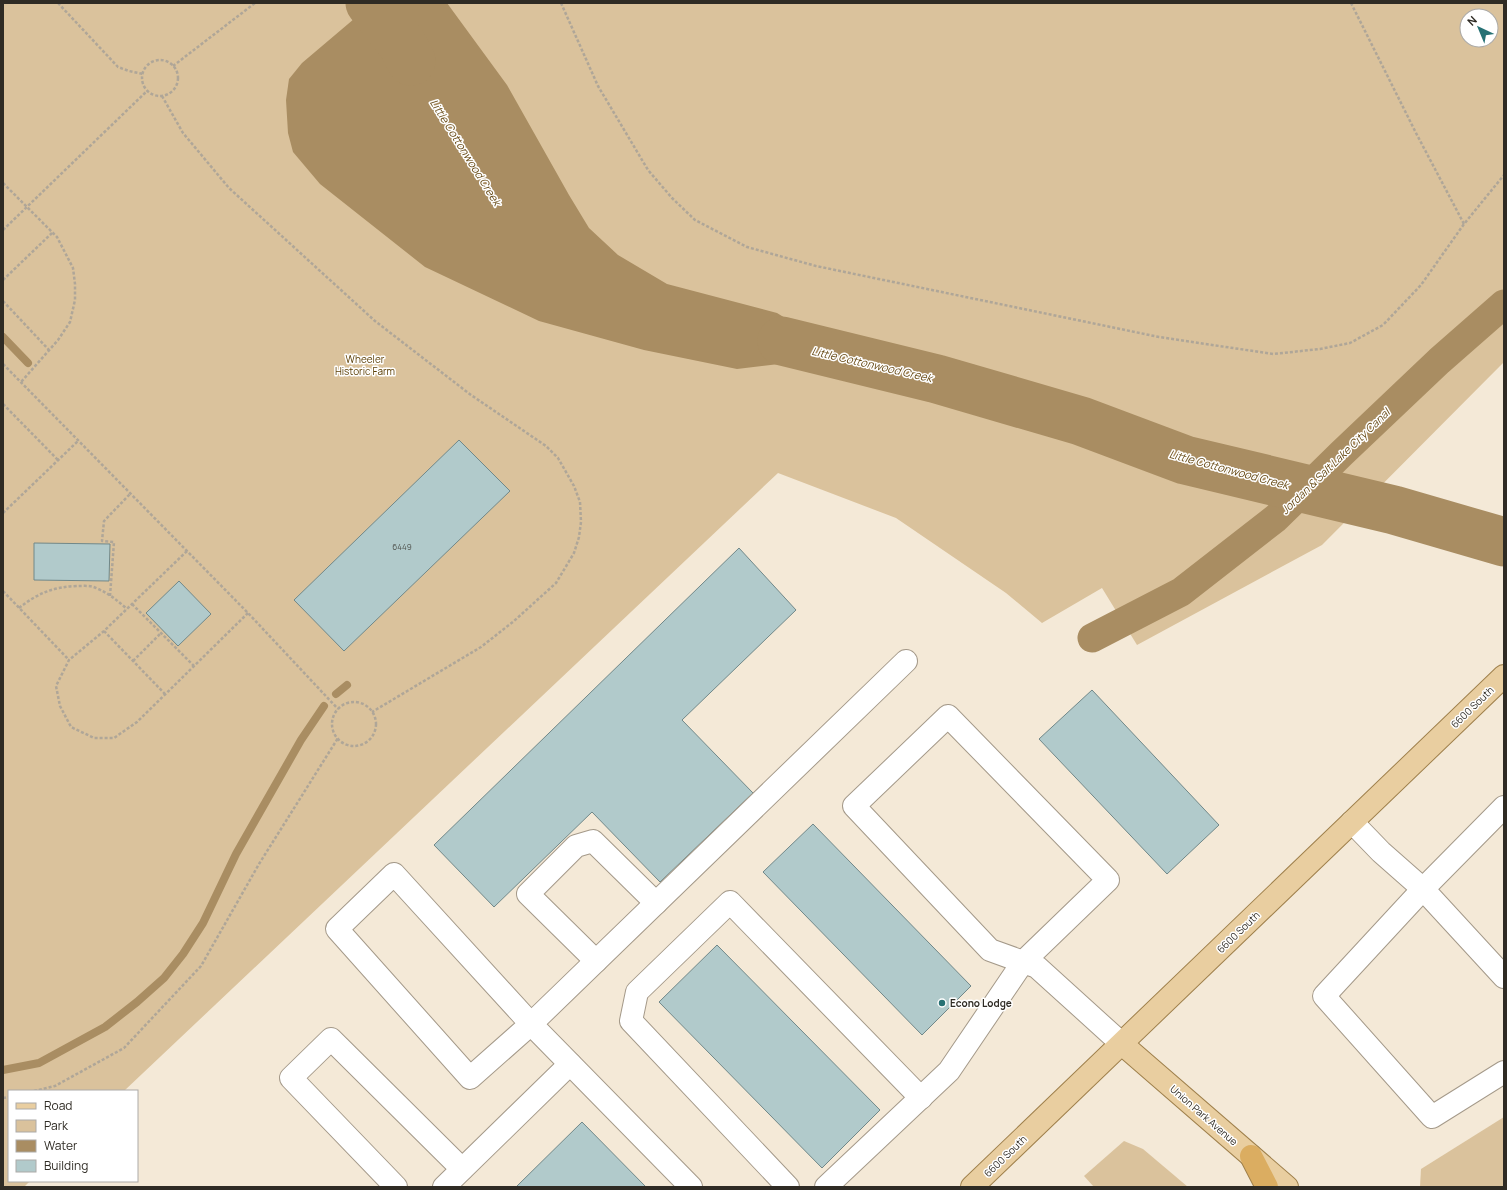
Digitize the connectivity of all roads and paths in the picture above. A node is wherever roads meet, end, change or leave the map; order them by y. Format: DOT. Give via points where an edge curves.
graph roads {
  1 [pos="58,3"];
  2 [pos="255,3"];
  3 [pos="561,3"];
  4 [pos="1351,3"];
  5 [pos="173,66"];
  6 [pos="143,74"];
  7 [pos="148,91"];
  8 [pos="162,96"];
  9 [pos="1504,175"];
  10 [pos="3,183"];
  11 [pos="27,208"];
  12 [pos="1464,224"];
  13 [pos="3,230"];
  14 [pos="52,232"];
  15 [pos="3,280"];
  16 [pos="3,301"];
  17 [pos="50,350"];
  18 [pos="3,364"];
  19 [pos="21,382"];
  20 [pos="3,404"];
  21 [pos="78,441"];
  22 [pos="58,460"];
  23 [pos="130,494"];
  24 [pos="3,513"];
  25 [pos="187,551"];
  26 [pos="3,591"];
  27 [pos="110,596"];
  28 [pos="132,604"];
  29 [pos="19,608"];
  30 [pos="127,609"];
  31 [pos="248,613"];
  32 [pos="104,631"];
  33 [pos="161,633"];
  34 [pos="69,660"];
  35 [pos="133,661"];
  36 [pos="906,661"];
  37 [pos="194,666"];
  38 [pos="1504,676"];
  39 [pos="166,694"];
  40 [pos="338,709"];
  41 [pos="372,712"];
  42 [pos="338,738"];
  43 [pos="1504,807"];
  44 [pos="1352,822"];
  45 [pos="1423,889"];
  46 [pos="656,903"];
  47 [pos="596,961"];
  48 [pos="1023,962"];
  49 [pos="1504,977"];
  50 [pos="531,1024"];
  51 [pos="1122,1044"];
  52 [pos="570,1064"];
  53 [pos="1504,1072"];
  54 [pos="38,1090"];
  55 [pos="921,1098"];
  56 [pos="1251,1156"];
  57 [pos="462,1169"];
  58 [pos="396,1187"];
  59 [pos="444,1187"];
  60 [pos="691,1187"];
  61 [pos="788,1187"];
  62 [pos="826,1187"];
  63 [pos="972,1187"];
  64 [pos="1267,1187"];
  65 [pos="1287,1187"];
  1 -- 6 [label="path" via="118,67"];
  2 -- 5 [label="path"];
  3 -- 12 [label="path" via="598,86 648,170 672,198 695,220 747,247 816,266 1159,337 1273,354 1350,343 1383,325 1421,286"];
  4 -- 12 [label="path"];
  5 -- 6 [label="path" via="168,62 158,61 149,64"];
  5 -- 8 [label="path" via="177,73 175,89"];
  6 -- 7 [label="path" via="144,86"];
  7 -- 8 [label="path" via="153,95"];
  7 -- 11 [label="path"];
  8 -- 41 [label="path" via="182,133 229,188 375,321 471,395 546,446 558,458 580,502 579,537 574,553 556,583 481,647"];
  9 -- 12 [label="path"];
  10 -- 11 [label="path"];
  11 -- 13 [label="path"];
  11 -- 14 [label="path"];
  14 -- 15 [label="path"];
  14 -- 17 [label="path" via="73,268 75,300 70,322"];
  16 -- 17 [label="path"];
  17 -- 19 [label="path"];
  18 -- 19 [label="path"];
  19 -- 21 [label="path"];
  20 -- 22 [label="path"];
  21 -- 22 [label="path"];
  21 -- 23 [label="path"];
  22 -- 24 [label="path"];
  23 -- 25 [label="path"];
  23 -- 27 [label="path" via="104,521 102,541 114,542"];
  25 -- 28 [label="path"];
  25 -- 31 [label="path"];
  26 -- 29 [label="path"];
  27 -- 29 [label="path" via="94,587 58,588 32,597"];
  27 -- 30 [label="path"];
  28 -- 30 [label="path"];
  28 -- 33 [label="path"];
  29 -- 34 [label="path"];
  30 -- 32 [label="path"];
  31 -- 37 [label="path"];
  31 -- 40 [label="path"];
  32 -- 34 [label="path"];
  32 -- 35 [label="path"];
  33 -- 35 [label="path"];
  33 -- 37 [label="path"];
  34 -- 39 [label="path" via="56,686 60,706 71,727 94,738 114,738 138,722"];
  35 -- 39 [label="path"];
  36 -- 46 [label="lane"];
  37 -- 39 [label="path"];
  38 -- 44 [label="main road, 6600 South"];
  40 -- 41 [label="path" via="344,704 358,702"];
  40 -- 42 [label="path" via="334,715 333,729"];
  41 -- 42 [label="path" via="375,716 376,730 368,741 354,746"];
  42 -- 54 [label="path" via="259,864 201,966 124,1048 55,1086"];
  43 -- 45 [label="lane"];
  44 -- 45 [label="lane" via="1380,852"];
  44 -- 51 [label="main road, 6600 South"];
  45 -- 49 [label="lane"];
  45 -- 53 [label="lane" via="1324,996 1432,1117"];
  46 -- 47 [label="lane"];
  46 -- 47 [label="lane" via="593,841 576,846 528,894"];
  47 -- 50 [label="lane"];
  48 -- 48 [label="lane" via="990,950 854,806 948,716 1108,880"];
  48 -- 51 [label="lane" via="1036,967"];
  48 -- 55 [label="lane" via="949,1071"];
  50 -- 50 [label="lane" via="394,874 337,929 470,1078"];
  50 -- 52 [label="lane"];
  51 -- 56 [label="main road, Union Park Avenue"];
  51 -- 63 [label="main road, 6600 South"];
  52 -- 57 [label="lane"];
  52 -- 60 [label="lane"];
  55 -- 61 [label="lane" via="730,902 636,992 631,1021"];
  55 -- 62 [label="lane"];
  56 -- 64 [label="highway"];
  56 -- 65 [label="main road, Union Park Avenue"];
  57 -- 58 [label="lane" via="331,1039 291,1078"];
  57 -- 59 [label="lane"];
}
